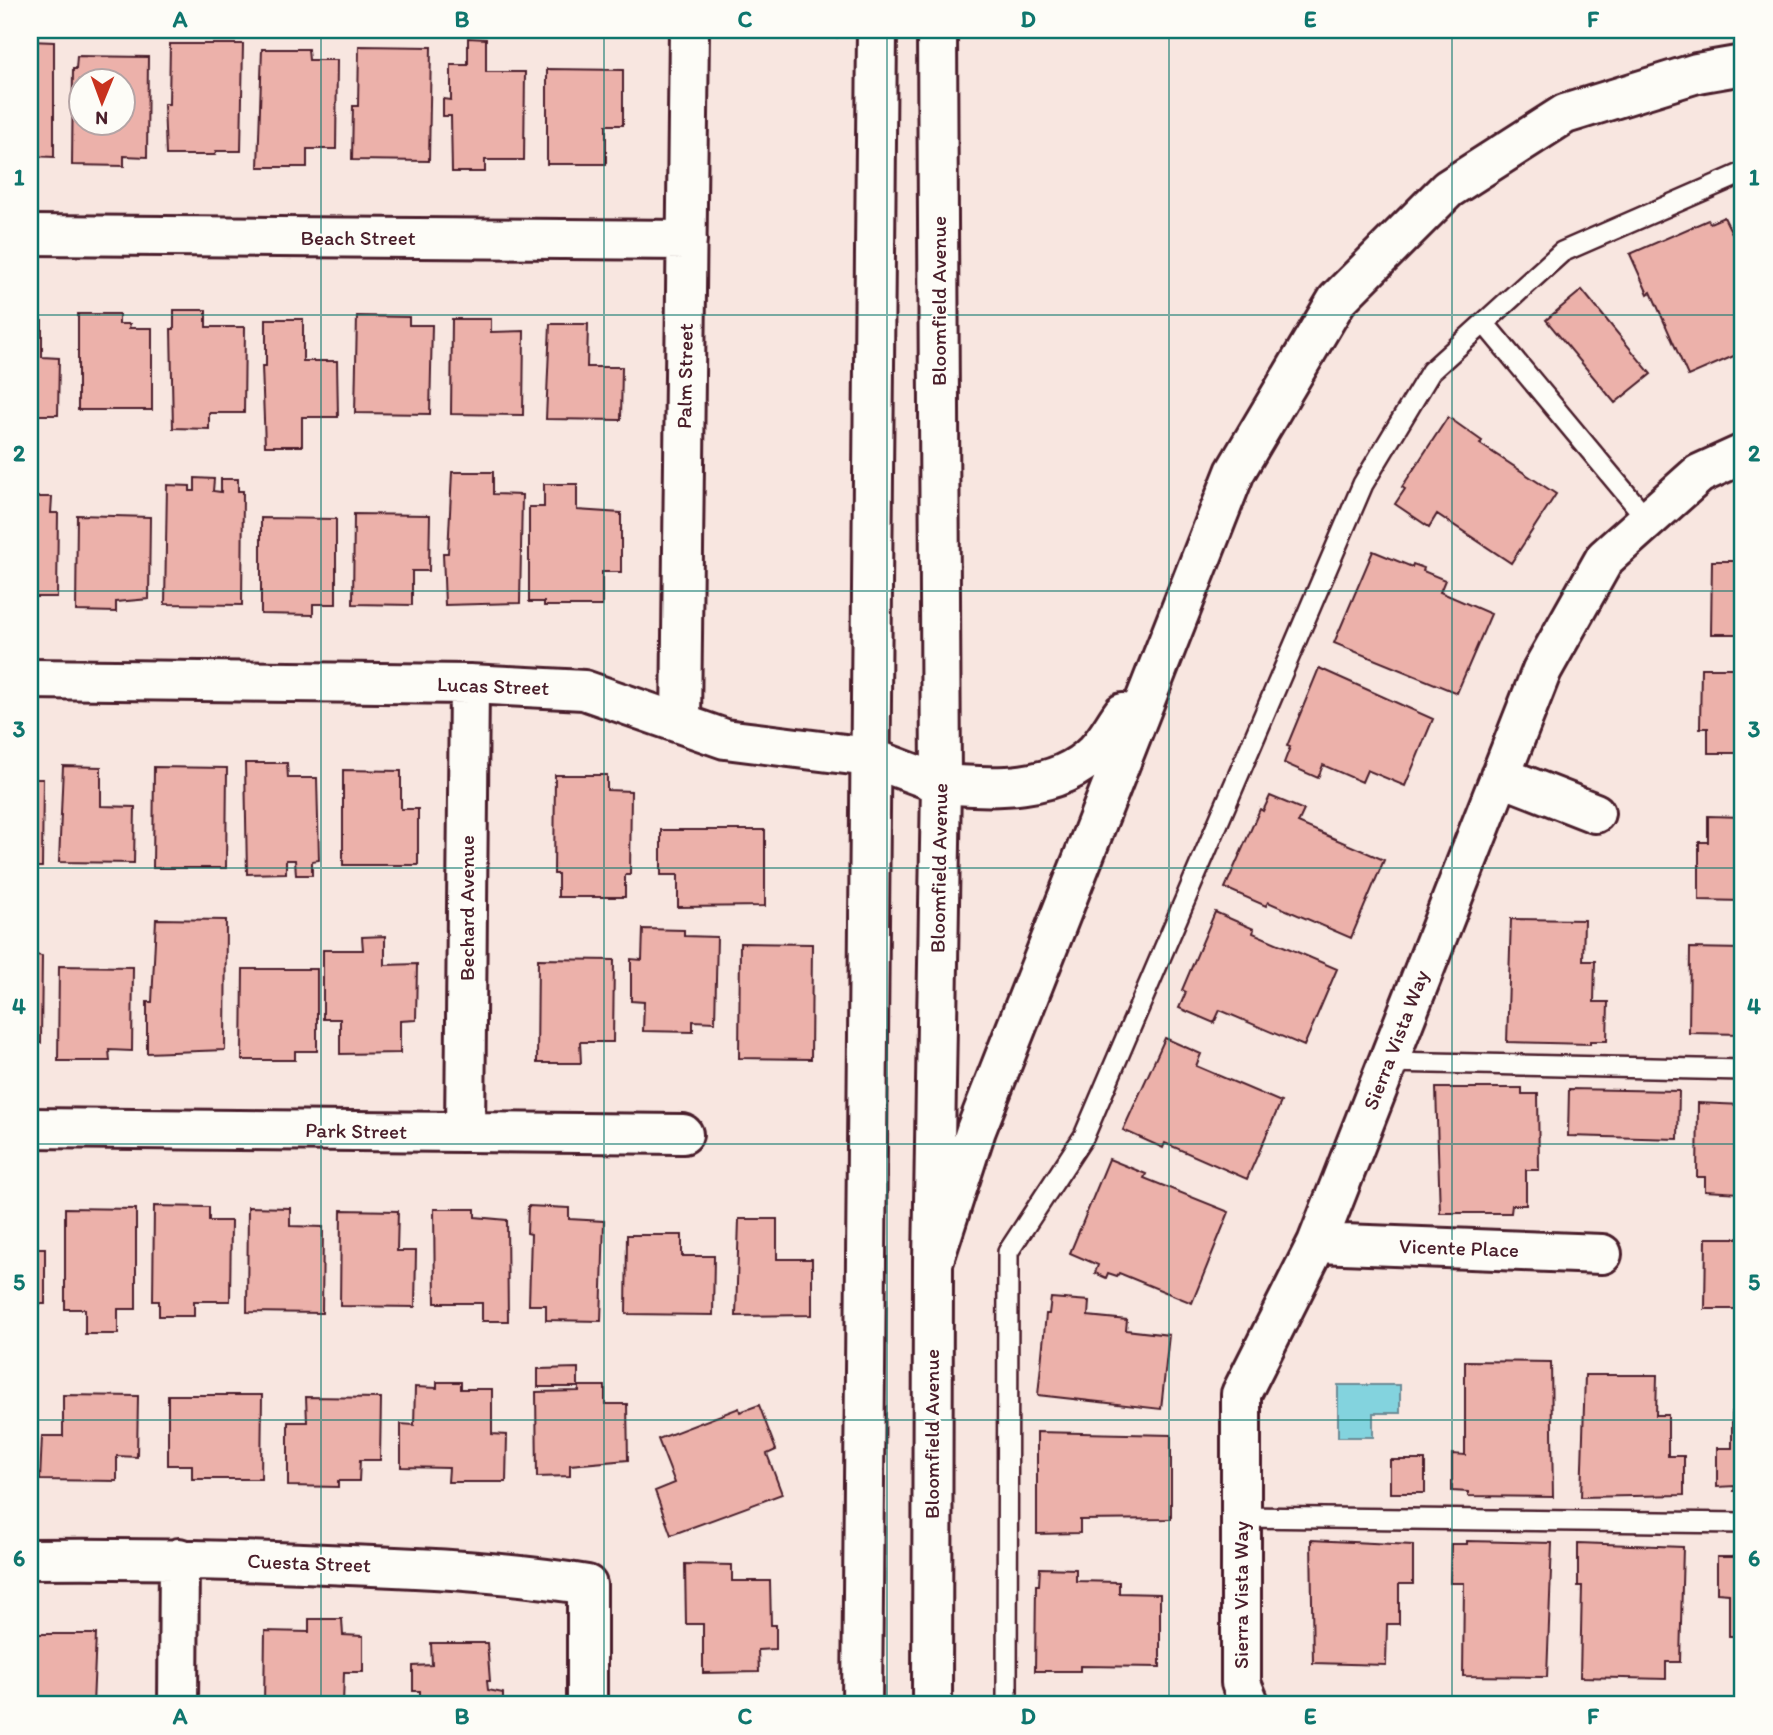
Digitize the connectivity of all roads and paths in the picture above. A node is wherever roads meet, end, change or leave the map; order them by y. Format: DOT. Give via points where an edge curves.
graph roads {
  1 [pos="689,30"];
  2 [pos="937,30"];
  3 [pos="859,33"];
  4 [pos="766,36"];
  5 [pos="1743,65"];
  6 [pos="1743,173"];
  7 [pos="30,235"];
  8 [pos="687,240"];
  9 [pos="1484,323"];
  10 [pos="1743,454"];
  11 [pos="1648,520"];
  12 [pos="1156,668"];
  13 [pos="30,679"];
  14 [pos="469,684"];
  15 [pos="681,723"];
  16 [pos="869,757"];
  17 [pos="1500,776"];
  18 [pos="941,784"];
  19 [pos="1595,813"];
  20 [pos="1388,1062"];
  21 [pos="1743,1070"];
  22 [pos="30,1128"];
  23 [pos="465,1132"];
  24 [pos="683,1134"];
  25 [pos="1317,1243"];
  26 [pos="1602,1254"];
  27 [pos="933,1263"];
  28 [pos="1241,1517"];
  29 [pos="1743,1523"];
  30 [pos="179,1558"];
  31 [pos="30,1559"];
  32 [pos="178,1705"];
  33 [pos="587,1705"];
  34 [pos="862,1705"];
  35 [pos="932,1705"];
  36 [pos="1007,1705"];
  37 [pos="1250,1705"];
  1 -- 8 [label="main road, Palm Street"];
  2 -- 18 [label="main road, Bloomfield Avenue"];
  3 -- 4 [label="path"];
  3 -- 16 [label="main road"];
  5 -- 12 [label="main road" via="1697,74 1565,114 1448,189 1337,300 1236,472"];
  6 -- 9 [label="lane" via="1562,252"];
  7 -- 8 [label="main road, Beach Street"];
  8 -- 15 [label="main road, Palm Street"];
  9 -- 11 [label="lane"];
  9 -- 36 [label="lane" via="1431,370 1363,484 1084,1136 1008,1252"];
  10 -- 11 [label="main road, Sierra Vista Way" via="1699,474"];
  11 -- 17 [label="main road, Sierra Vista Way" via="1605,558 1542,670"];
  12 -- 18 [label="main road, Lucas Street" via="1094,753 1061,776 997,789"];
  12 -- 27 [label="main road" via="976,1129"];
  13 -- 14 [label="main road, Lucas Street"];
  14 -- 15 [label="main road, Lucas Street" via="584,690"];
  14 -- 23 [label="main road, Bechard Avenue"];
  15 -- 16 [label="main road, Lucas Street" via="725,739"];
  16 -- 18 [label="main road, Lucas Street"];
  16 -- 34 [label="main road"];
  17 -- 19 [label="main road"];
  17 -- 20 [label="main road, Sierra Vista Way"];
  18 -- 27 [label="main road, Bloomfield Avenue"];
  20 -- 21 [label="lane"];
  20 -- 25 [label="main road, Sierra Vista Way"];
  22 -- 23 [label="main road, Park Street"];
  23 -- 24 [label="main road, Park Street"];
  25 -- 26 [label="main road, Vicente Place"];
  25 -- 28 [label="main road, Sierra Vista Way" via="1241,1394"];
  27 -- 35 [label="main road, Bloomfield Avenue"];
  28 -- 29 [label="lane"];
  28 -- 37 [label="main road, Sierra Vista Way" via="1241,1683"];
  30 -- 31 [label="main road, Cuesta Street"];
  30 -- 32 [label="main road"];
  30 -- 33 [label="main road, Cuesta Street" via="409,1567 587,1585"];
}
